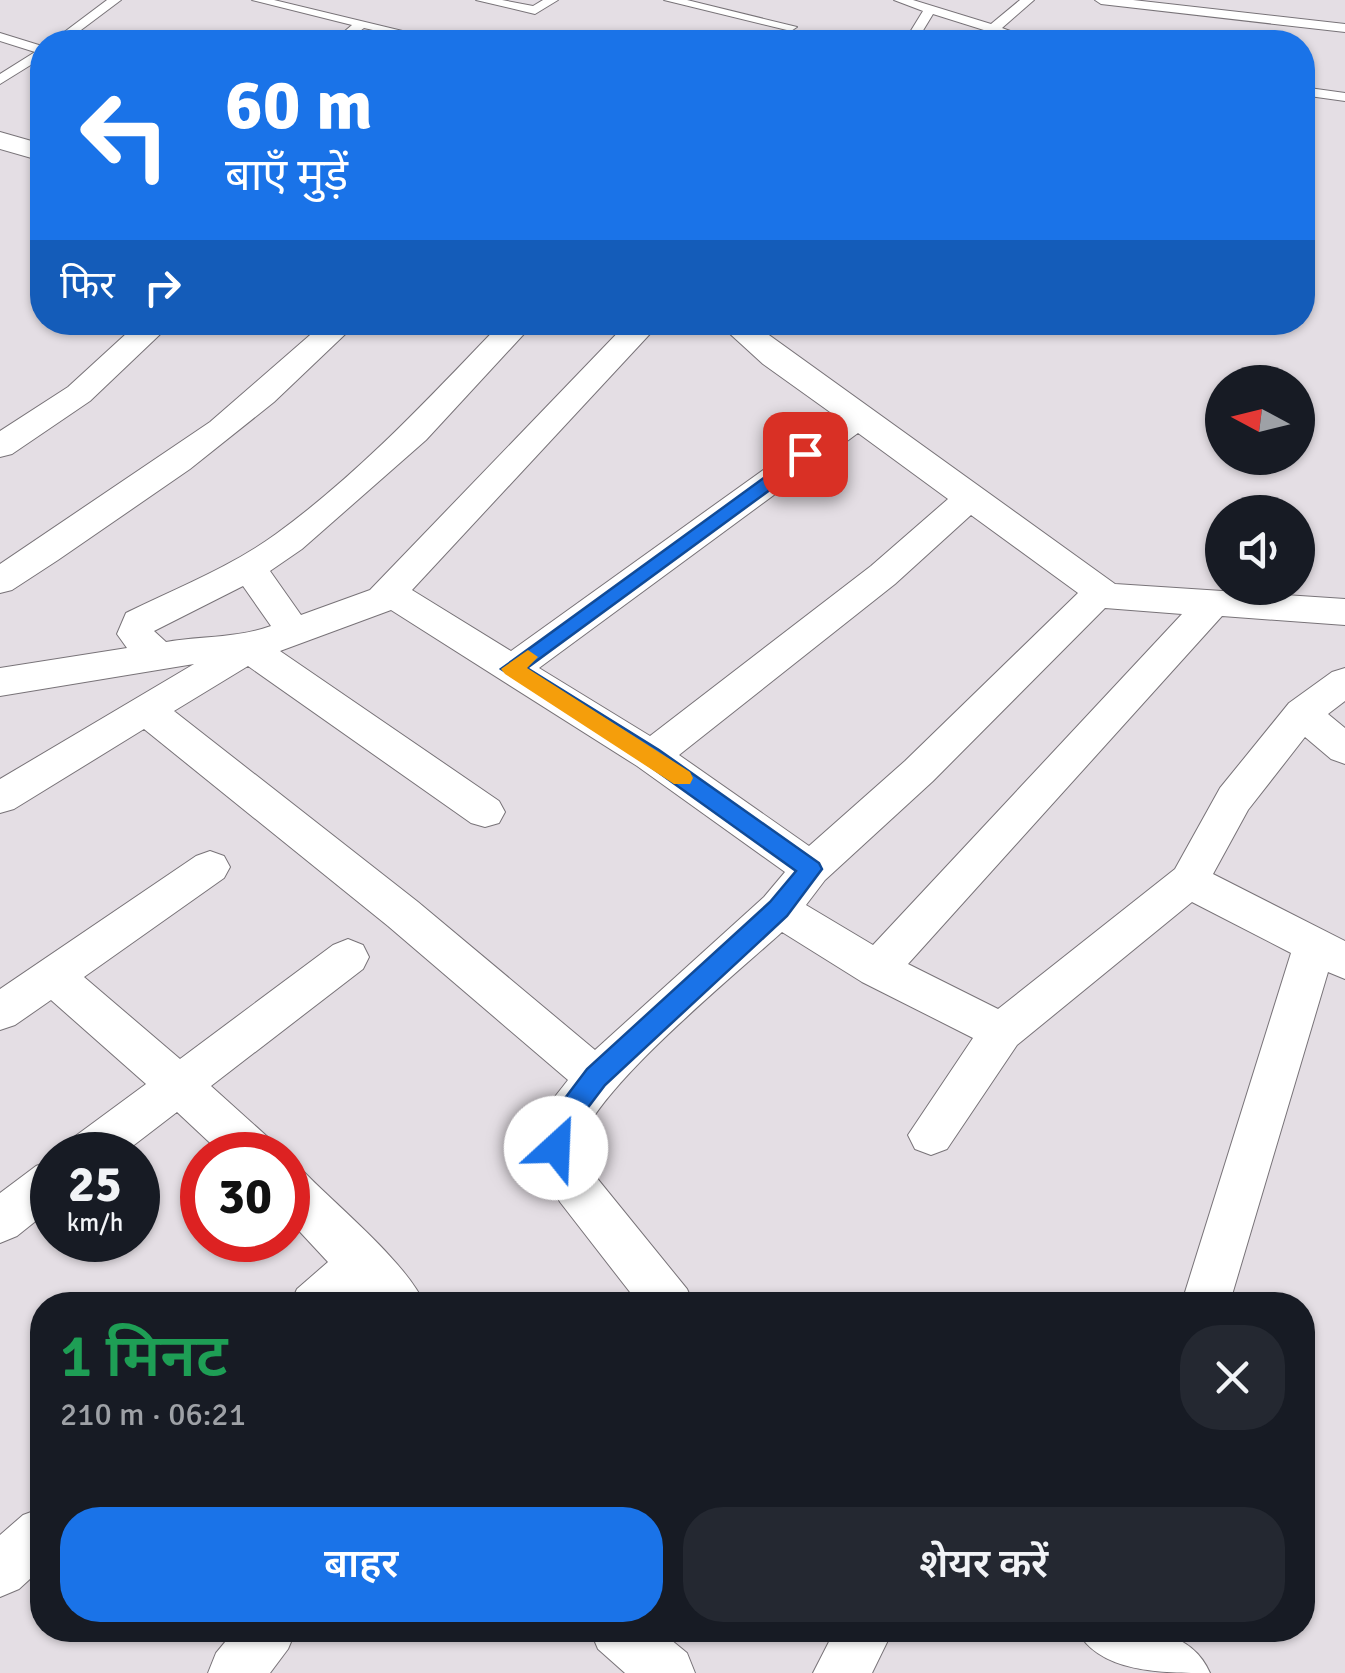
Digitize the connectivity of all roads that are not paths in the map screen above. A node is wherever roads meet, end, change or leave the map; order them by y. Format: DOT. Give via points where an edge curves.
graph roads {
  1 [pos="115,0"];
  2 [pos="258,0"];
  3 [pos="482,0"];
  4 [pos="552,0"];
  5 [pos="670,0"];
  6 [pos="900,0"];
  7 [pos="1028,0"];
  8 [pos="1101,0"];
  9 [pos="930,9"];
  10 [pos="360,25"];
  11 [pos="790,27"];
  12 [pos="1345,28"];
  13 [pos="74,30"];
  14 [pos="354,30"];
  15 [pos="384,30"];
  16 [pos="917,30"];
  17 [pos="992,30"];
  18 [pos="0,38"];
  19 [pos="30,47"];
  20 [pos="30,59"];
  21 [pos="0,80"];
  22 [pos="1315,92"];
  23 [pos="1345,97"];
  24 [pos="0,140"];
  25 [pos="30,149"];
  26 [pos="144,335"];
  27 [pos="329,335"];
  28 [pos="508,335"];
  29 [pos="634,335"];
  30 [pos="747,335"];
  31 [pos="860,416"];
  32 [pos="0,446"];
  33 [pos="971,498"];
  34 [pos="249,568"];
  35 [pos="0,581"];
  36 [pos="390,592"];
  37 [pos="1100,592"];
  38 [pos="1205,602"];
  39 [pos="1211,605"];
  40 [pos="1253,605"];
  41 [pos="1345,612"];
  42 [pos="294,632"];
  43 [pos="249,648"];
  44 [pos="159,657"];
  45 [pos="512,669"];
  46 [pos="0,682"];
  47 [pos="1345,682"];
  48 [pos="145,709"];
  49 [pos="1302,713"];
  50 [pos="1345,749"];
  51 [pos="652,756"];
  52 [pos="0,798"];
  53 [pos="486,812"];
  54 [pos="210,867"];
  55 [pos="811,869"];
  56 [pos="1188,881"];
  57 [pos="778,909"];
  58 [pos="1330,954"];
  59 [pos="348,957"];
  60 [pos="877,969"];
  61 [pos="52,976"];
  62 [pos="0,1012"];
  63 [pos="1002,1032"];
  64 [pos="596,1077"];
  65 [pos="177,1084"];
  66 [pos="115,1132"];
  67 [pos="230,1132"];
  68 [pos="931,1135"];
  69 [pos="30,1198"];
  70 [pos="310,1209"];
  71 [pos="0,1222"];
  72 [pos="364,1262"];
  73 [pos="329,1292"];
  74 [pos="390,1292"];
  75 [pos="660,1292"];
  76 [pos="1210,1292"];
  77 [pos="30,1544"];
  78 [pos="0,1570"];
  79 [pos="260,1642"];
  80 [pos="631,1642"];
  81 [pos="859,1642"];
  82 [pos="1127,1642"];
  83 [pos="236,1673"];
  84 [pos="667,1673"];
  85 [pos="841,1673"];
  86 [pos="1182,1673"];
  1 -- 13 [label="lane"];
  2 -- 10 [label="lane"];
  3 -- 4 [label="lane" via="535,10"];
  5 -- 11 [label="lane"];
  6 -- 9 [label="lane"];
  7 -- 17 [label="lane"];
  8 -- 12 [label="lane"];
  9 -- 16 [label="lane"];
  9 -- 17 [label="lane"];
  10 -- 14 [label="lane"];
  10 -- 15 [label="lane"];
  18 -- 19 [label="lane"];
  20 -- 21 [label="lane"];
  22 -- 23 [label="lane"];
  24 -- 25 [label="street"];
  26 -- 32 [label="street" via="79,394"];
  27 -- 35 [label="street" via="208,442"];
  28 -- 34 [label="street" via="414,433"];
  29 -- 36 [label="street"];
  30 -- 31 [label="street"];
  31 -- 33 [label="street"];
  31 -- 45 [label="street"];
  33 -- 37 [label="street"];
  33 -- 51 [label="street" via="883,576"];
  34 -- 42 [label="street"];
  34 -- 44 [label="street" via="139,622 135,634"];
  36 -- 42 [label="street"];
  36 -- 45 [label="street"];
  37 -- 38 [label="street"];
  37 -- 55 [label="street"];
  39 -- 60 [label="street"];
  40 -- 41 [label="street"];
  42 -- 43 [label="street"];
  43 -- 44 [label="street"];
  43 -- 48 [label="street"];
  43 -- 53 [label="street"];
  44 -- 46 [label="street"];
  45 -- 51 [label="street"];
  47 -- 49 [label="street"];
  48 -- 52 [label="street"];
  48 -- 64 [label="street"];
  49 -- 50 [label="street"];
  49 -- 56 [label="street" via="1234,799"];
  51 -- 55 [label="street"];
  54 -- 61 [label="street"];
  55 -- 57 [label="street"];
  56 -- 58 [label="street"];
  56 -- 63 [label="street"];
  57 -- 60 [label="street"];
  57 -- 64 [label="street"];
  58 -- 76 [label="street"];
  59 -- 65 [label="street"];
  60 -- 63 [label="street"];
  61 -- 62 [label="street"];
  61 -- 65 [label="street"];
  63 -- 68 [label="street"];
  64 -- 75 [label="street" via="562,1122 556,1148 576,1187"];
  65 -- 66 [label="street"];
  65 -- 67 [label="street"];
  69 -- 71 [label="street"];
  70 -- 72 [label="street"];
  72 -- 73 [label="street"];
  72 -- 74 [label="street"];
  77 -- 78 [label="street"];
  79 -- 83 [label="street"];
  80 -- 84 [label="street"];
  81 -- 85 [label="street"];
  82 -- 86 [label="street"];
}
